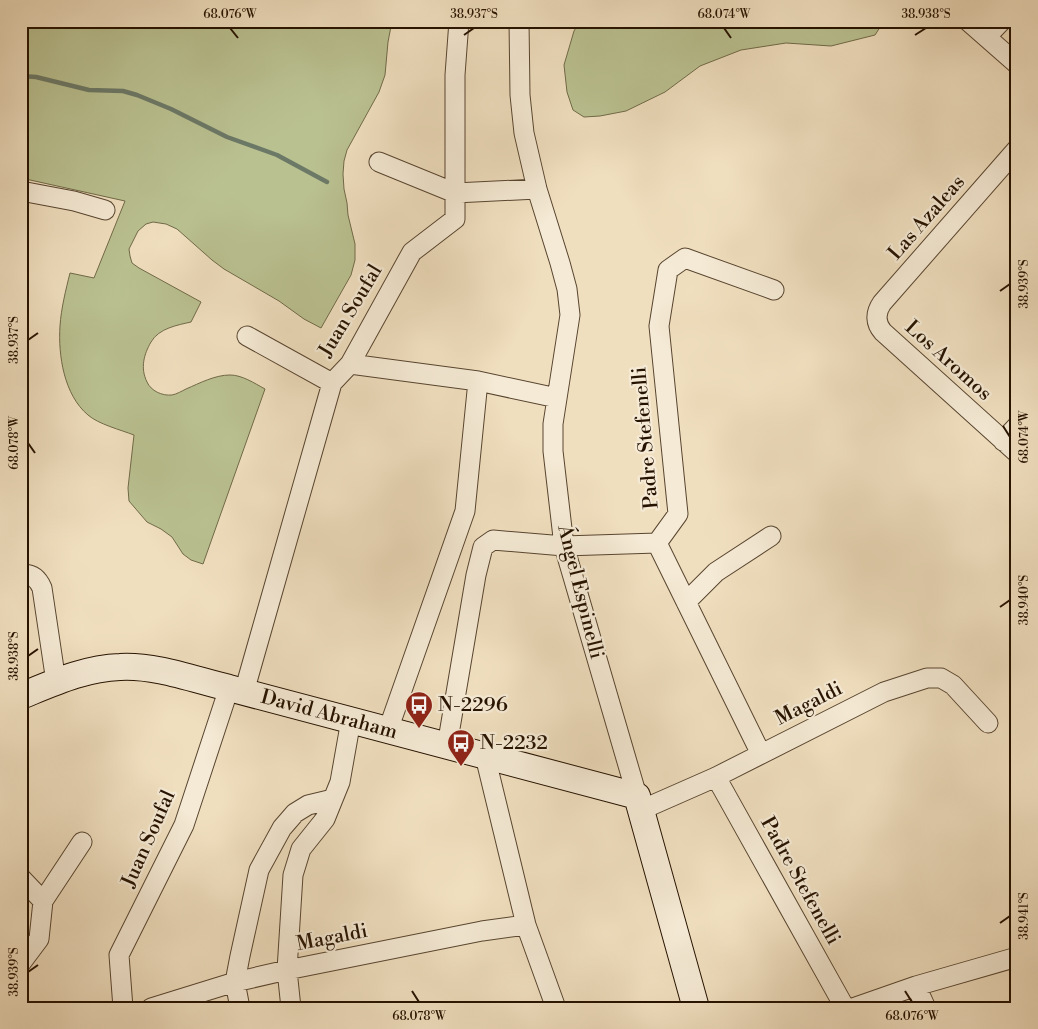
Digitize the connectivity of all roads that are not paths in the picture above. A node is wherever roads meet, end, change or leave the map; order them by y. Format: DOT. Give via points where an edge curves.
graph roads {
  1 [pos="459,21"];
  2 [pos="519,21"];
  3 [pos="968,21"];
  4 [pos="1005,21"];
  5 [pos="988,39"];
  6 [pos="1017,64"];
  7 [pos="1017,149"];
  8 [pos="379,162"];
  9 [pos="537,189"];
  10 [pos="21,191"];
  11 [pos="454,193"];
  12 [pos="105,210"];
  13 [pos="774,290"];
  14 [pos="876,319"];
  15 [pos="247,336"];
  16 [pos="350,364"];
  17 [pos="478,381"];
  18 [pos="332,383"];
  19 [pos="557,398"];
  20 [pos="1017,426"];
  21 [pos="1010,447"];
  22 [pos="771,536"];
  23 [pos="658,543"];
  24 [pos="564,546"];
  25 [pos="21,575"];
  26 [pos="686,602"];
  27 [pos="56,682"];
  28 [pos="237,690"];
  29 [pos="21,696"];
  30 [pos="350,720"];
  31 [pos="988,723"];
  32 [pos="388,730"];
  33 [pos="447,746"];
  34 [pos="761,754"];
  35 [pos="485,756"];
  36 [pos="716,777"];
  37 [pos="333,799"];
  38 [pos="639,803"];
  39 [pos="82,842"];
  40 [pos="21,878"];
  41 [pos="43,901"];
  42 [pos="526,925"];
  43 [pos="1017,957"];
  44 [pos="21,963"];
  45 [pos="287,970"];
  46 [pos="235,982"];
  47 [pos="916,986"];
  48 [pos="123,1008"];
  49 [pos="151,1008"];
  50 [pos="240,1008"];
  51 [pos="291,1008"];
  52 [pos="555,1008"];
  53 [pos="696,1008"];
  54 [pos="845,1008"];
  55 [pos="854,1008"];
  56 [pos="926,1008"];
  1 -- 11 [label="street, Juan Soufal"];
  2 -- 9 [label="street, Ángel Espinelli" via="524,133"];
  3 -- 5 [label="street"];
  4 -- 5 [label="street"];
  5 -- 6 [label="street"];
  7 -- 14 [label="street, Las Azaleas" via="882,303"];
  8 -- 11 [label="street"];
  9 -- 11 [label="street"];
  9 -- 19 [label="street, Ángel Espinelli" via="563,272 570,315"];
  10 -- 12 [label="street"];
  11 -- 16 [label="street, Juan Soufal" via="454,219 412,252"];
  13 -- 23 [label="street, Padre Stefenelli" via="685,258 668,270 659,326 678,514"];
  14 -- 21 [label="street, Los Aromos" via="883,332"];
  15 -- 18 [label="street"];
  16 -- 17 [label="street"];
  16 -- 18 [label="street, Juan Soufal"];
  17 -- 19 [label="street"];
  17 -- 32 [label="street" via="465,511"];
  18 -- 28 [label="street, Juan Soufal"];
  19 -- 24 [label="street, Ángel Espinelli" via="553,451"];
  20 -- 21 [label="street"];
  22 -- 26 [label="street" via="716,572"];
  23 -- 24 [label="street"];
  23 -- 26 [label="street"];
  24 -- 33 [label="street" via="493,540 483,547"];
  24 -- 38 [label="street, Ángel Espinelli"];
  25 -- 27 [label="street" via="36,578 42,588"];
  26 -- 34 [label="street"];
  27 -- 28 [label="main road, David Abraham" via="76,674 120,667 164,672"];
  27 -- 29 [label="main road, David Abraham"];
  28 -- 30 [label="main road, David Abraham"];
  28 -- 48 [label="street, Juan Soufal" via="184,825 119,955"];
  30 -- 32 [label="main road, David Abraham"];
  30 -- 37 [label="street" via="340,782"];
  31 -- 34 [label="street, Magaldi" via="953,685 941,678 927,678 884,692"];
  32 -- 33 [label="main road, David Abraham"];
  33 -- 35 [label="main road, David Abraham"];
  34 -- 36 [label="street, Magaldi"];
  35 -- 38 [label="main road, David Abraham"];
  35 -- 42 [label="street"];
  36 -- 38 [label="street, Magaldi"];
  36 -- 54 [label="street, Padre Stefenelli"];
  37 -- 45 [label="street" via="325,819 301,849 293,875"];
  37 -- 46 [label="street" via="308,805 295,813 282,828 259,870"];
  38 -- 53 [label="main road, Ángel Espinelli"];
  39 -- 41 [label="street"];
  40 -- 41 [label="street"];
  41 -- 44 [label="street" via="38,939"];
  42 -- 45 [label="street, Magaldi"];
  42 -- 52 [label="street"];
  43 -- 47 [label="street"];
  45 -- 46 [label="street, Magaldi"];
  45 -- 51 [label="street"];
  46 -- 49 [label="street, Magaldi"];
  46 -- 50 [label="street"];
  47 -- 55 [label="street"];
  47 -- 56 [label="street"];
}
